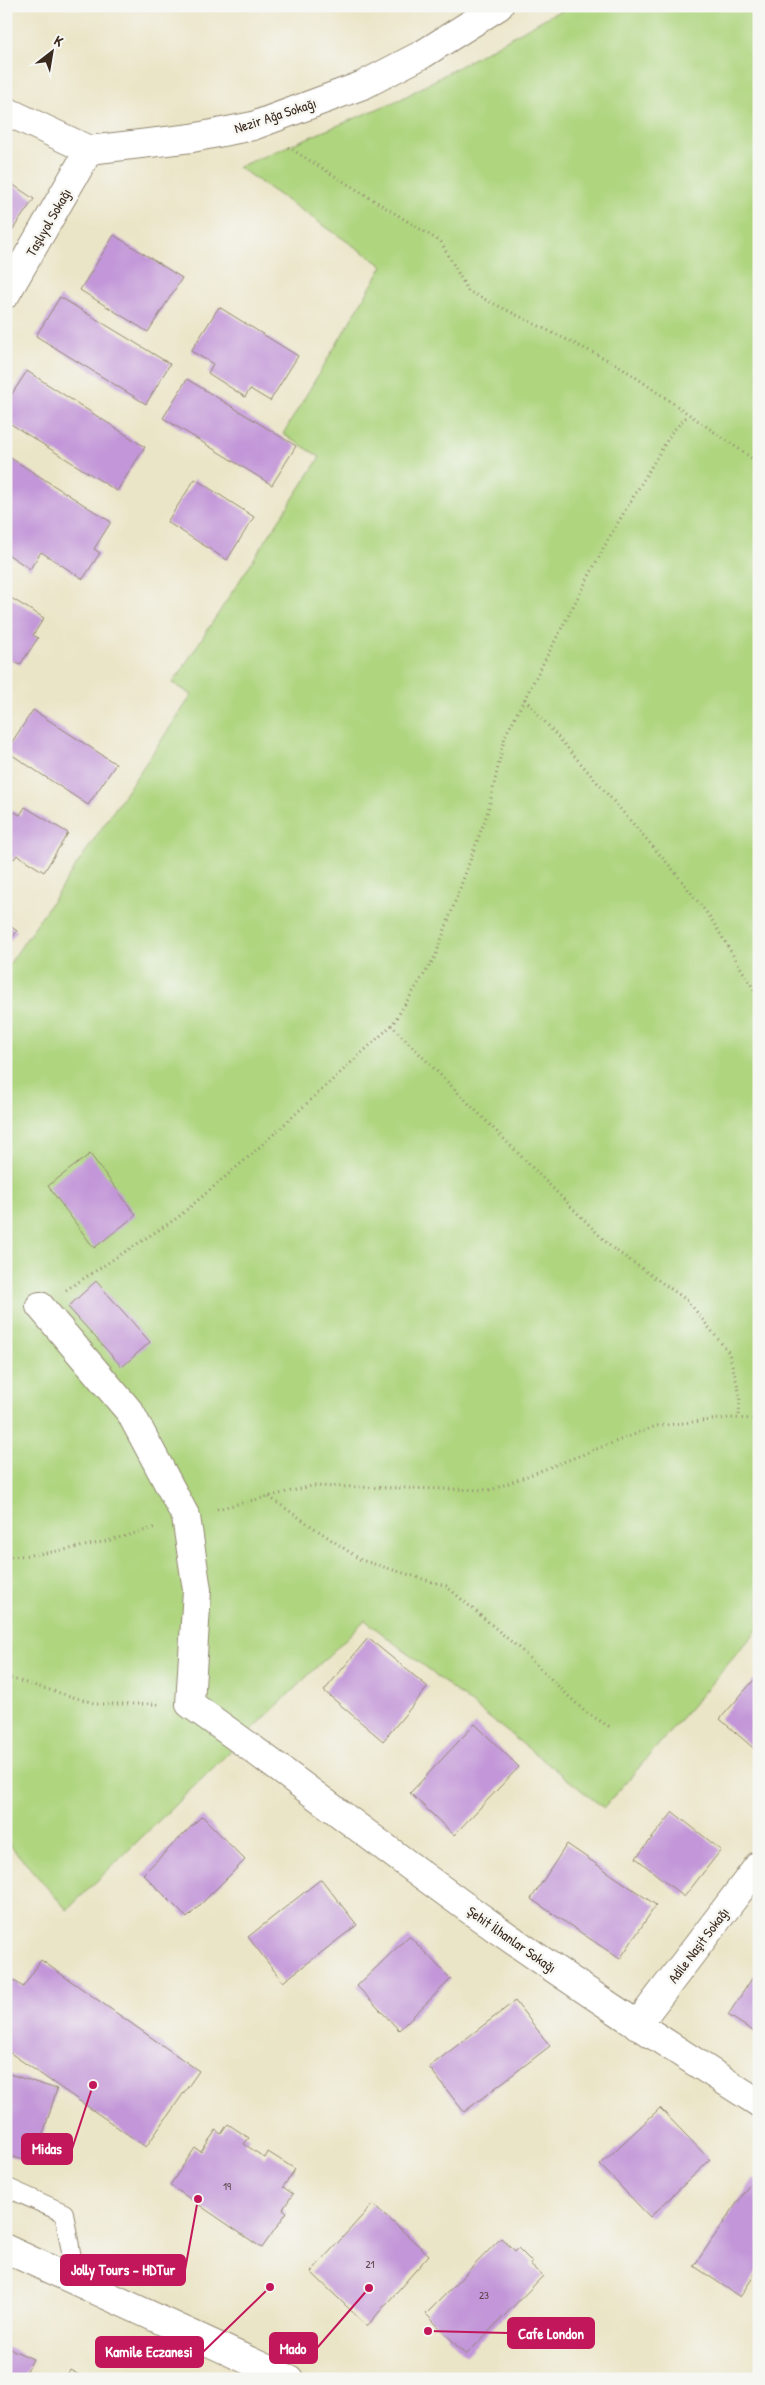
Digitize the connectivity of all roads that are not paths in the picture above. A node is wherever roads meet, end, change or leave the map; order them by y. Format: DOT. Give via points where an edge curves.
graph roads {
  1 [pos="499,6"];
  2 [pos="6,111"];
  3 [pos="89,150"];
  4 [pos="6,294"];
  5 [pos="40,1306"];
  6 [pos="759,1865"];
  7 [pos="637,2025"];
  8 [pos="759,2103"];
  9 [pos="6,2187"];
  10 [pos="6,2249"];
  11 [pos="76,2280"];
  12 [pos="290,2379"];
  1 -- 3 [label="street, Nezir Ağa Sokağı" via="423,54 363,85 253,126 192,138"];
  2 -- 3 [label="street"];
  3 -- 4 [label="street, Taşlıyol Sokağı"];
  5 -- 7 [label="street, Şehit İlhanlar Sokağı" via="130,1412 186,1517 197,1590 190,1704 467,1908"];
  6 -- 7 [label="street, Adile Naşit Sokağı"];
  7 -- 8 [label="street, Şehit İlhanlar Sokağı"];
  9 -- 11 [label="lane" via="64,2213"];
  10 -- 11 [label="street"];
  11 -- 12 [label="street"];
}
